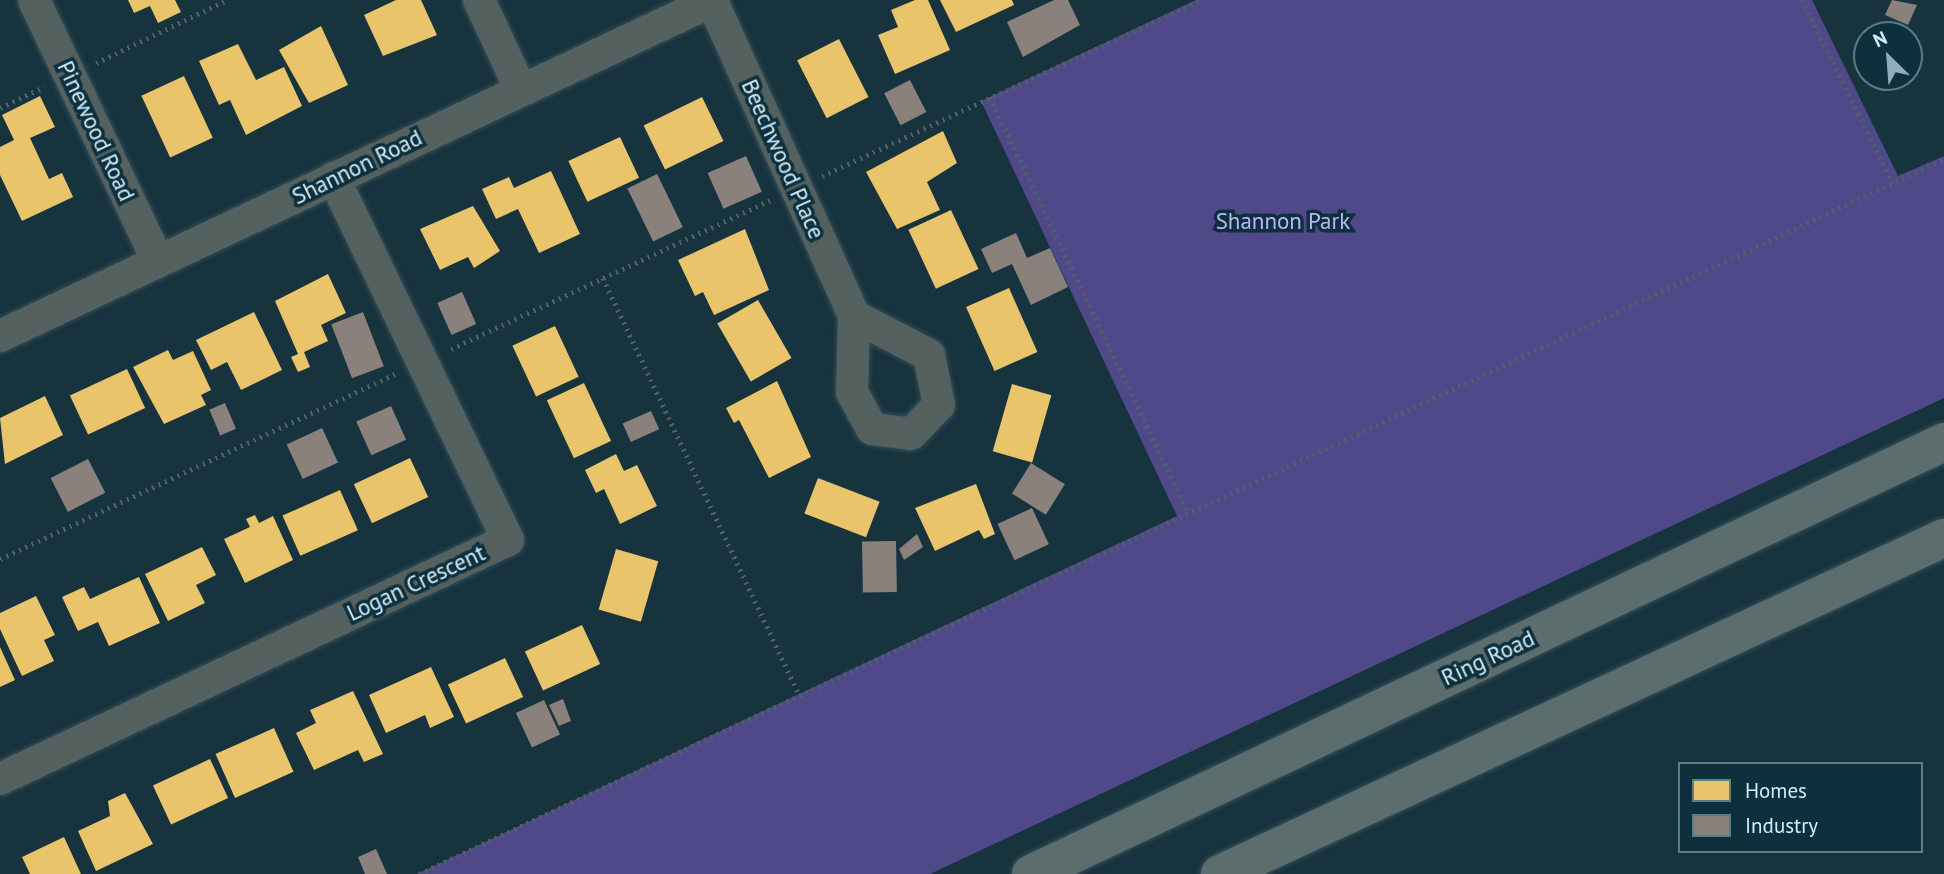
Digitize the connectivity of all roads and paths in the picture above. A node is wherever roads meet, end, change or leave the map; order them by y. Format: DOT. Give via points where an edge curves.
graph roads {
  1 [pos="34,0"];
  2 [pos="228,0"];
  3 [pos="479,0"];
  4 [pos="1202,0"];
  5 [pos="1802,0"];
  6 [pos="713,1"];
  7 [pos="70,75"];
  8 [pos="520,88"];
  9 [pos="990,97"];
  10 [pos="0,108"];
  11 [pos="1944,159"];
  12 [pos="334,178"];
  13 [pos="1893,183"];
  14 [pos="796,188"];
  15 [pos="159,261"];
  16 [pos="603,278"];
  17 [pos="854,316"];
  18 [pos="0,336"];
  19 [pos="423,361"];
  20 [pos="1944,442"];
  21 [pos="1188,513"];
  22 [pos="1944,538"];
  23 [pos="0,559"];
  24 [pos="799,694"];
  25 [pos="0,779"];
  26 [pos="419,874"];
  27 [pos="1031,874"];
  28 [pos="1220,874"];
  1 -- 7 [label="street, Pinewood Road"];
  2 -- 7 [label="path"];
  3 -- 8 [label="street"];
  4 -- 9 [label="path"];
  5 -- 13 [label="path"];
  6 -- 8 [label="street, Shannon Road"];
  6 -- 14 [label="street, Beechwood Place"];
  7 -- 10 [label="path"];
  7 -- 15 [label="street, Pinewood Road"];
  8 -- 12 [label="street, Shannon Road"];
  9 -- 14 [label="path"];
  9 -- 21 [label="path"];
  11 -- 13 [label="path"];
  12 -- 15 [label="street, Shannon Road"];
  12 -- 19 [label="street, Logan Crescent"];
  13 -- 21 [label="path"];
  14 -- 16 [label="path"];
  14 -- 17 [label="street, Beechwood Place"];
  15 -- 18 [label="street, Shannon Road"];
  16 -- 19 [label="path"];
  16 -- 24 [label="path"];
  19 -- 23 [label="path"];
  19 -- 25 [label="street, Logan Crescent" via="508,540"];
  20 -- 27 [label="highway, Ring Road"];
  21 -- 24 [label="path"];
  22 -- 28 [label="highway"];
  24 -- 26 [label="path"];
}
